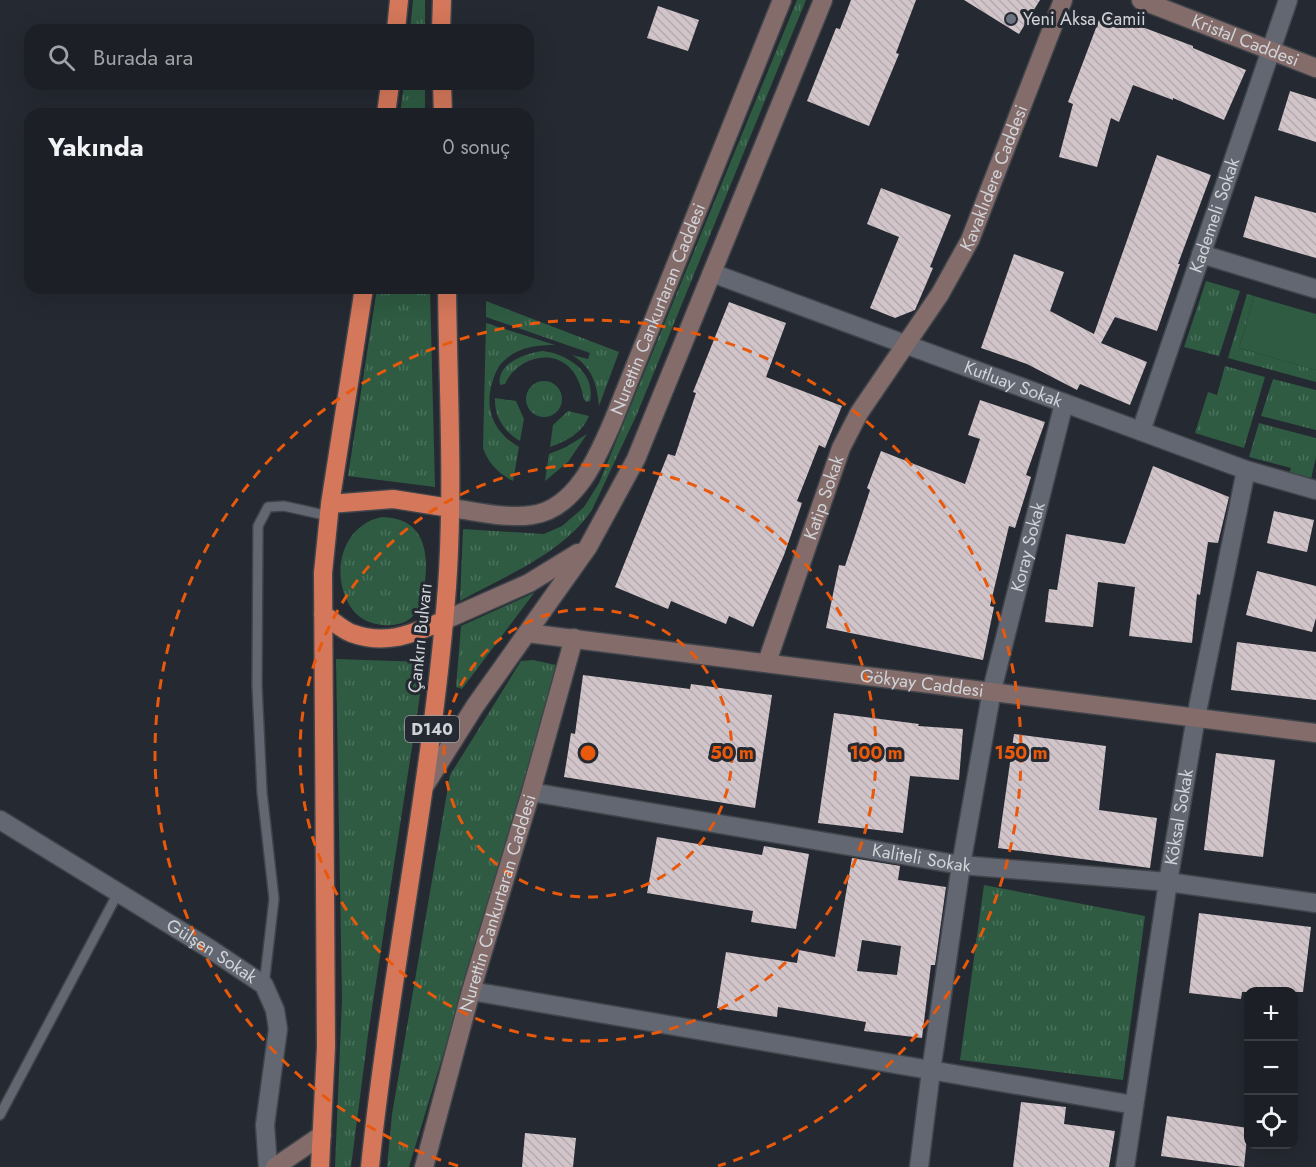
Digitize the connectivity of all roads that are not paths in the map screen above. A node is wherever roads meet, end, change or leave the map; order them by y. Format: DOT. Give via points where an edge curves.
graph roads {
  1 [pos="399,0"];
  2 [pos="442,0"];
  3 [pos="782,0"];
  4 [pos="823,0"];
  5 [pos="1064,0"];
  6 [pos="1141,0"];
  7 [pos="1288,0"];
  8 [pos="397,24"];
  9 [pos="441,24"];
  10 [pos="1269,51"];
  11 [pos="1316,68"];
  12 [pos="389,90"];
  13 [pos="442,90"];
  14 [pos="387,108"];
  15 [pos="443,108"];
  16 [pos="1201,254"];
  17 [pos="712,273"];
  18 [pos="1316,289"];
  19 [pos="363,294"];
  20 [pos="447,294"];
  21 [pos="906,345"];
  22 [pos="1064,403"];
  23 [pos="1141,431"];
  24 [pos="1246,470"];
  25 [pos="1316,490"];
  26 [pos="450,508"];
  27 [pos="329,510"];
  28 [pos="588,547"];
  29 [pos="323,615"];
  30 [pos="443,621"];
  31 [pos="527,633"];
  32 [pos="574,638"];
  33 [pos="767,662"];
  34 [pos="992,690"];
  35 [pos="1196,717"];
  36 [pos="1316,732"];
  37 [pos="424,787"];
  38 [pos="531,792"];
  39 [pos="0,820"];
  40 [pos="961,866"];
  41 [pos="1167,882"];
  42 [pos="118,893"];
  43 [pos="1316,903"];
  44 [pos="264,985"];
  45 [pos="471,991"];
  46 [pos="931,1071"];
  47 [pos="1134,1106"];
  48 [pos="0,1115"];
  49 [pos="322,1135"];
  50 [pos="268,1167"];
  51 [pos="275,1167"];
  52 [pos="320,1167"];
  53 [pos="370,1167"];
  54 [pos="424,1167"];
  55 [pos="919,1167"];
  56 [pos="1125,1167"];
  1 -- 8 [label="highway"];
  2 -- 9 [label="highway"];
  3 -- 26 [label="street, Nurettin Cankurtaran Caddesi" via="613,421 586,476 567,496 542,513 517,516"];
  4 -- 17 [label="street, Nurettin Cankurtaran Caddesi"];
  5 -- 21 [label="street, Kavaklıdere Caddesi" via="970,240"];
  6 -- 10 [label="street, Kristal Caddesi"];
  7 -- 10 [label="street, Kademeli Sokak"];
  10 -- 11 [label="street, Kristal Caddesi"];
  10 -- 16 [label="street, Kademeli Sokak"];
  12 -- 14 [label="highway"];
  13 -- 15 [label="highway"];
  16 -- 18 [label="street"];
  16 -- 23 [label="street, Kademeli Sokak"];
  17 -- 21 [label="street, Kutluay Sokak"];
  17 -- 28 [label="street, Nurettin Cankurtaran Caddesi" via="636,459"];
  19 -- 27 [label="highway"];
  20 -- 26 [label="highway, Çankırı Bulvarı / D140"];
  21 -- 22 [label="street, Kutluay Sokak"];
  21 -- 33 [label="street, Katip Sokak" via="870,396 841,448"];
  22 -- 23 [label="street, Kutluay Sokak"];
  22 -- 34 [label="street, Koray Sokak"];
  23 -- 24 [label="street, Kutluay Sokak"];
  24 -- 25 [label="street, Kutluay Sokak"];
  24 -- 35 [label="street, Köksal Sokak"];
  26 -- 27 [label="highway" via="393,499"];
  26 -- 30 [label="highway, Çankırı Bulvarı / D140"];
  27 -- 29 [label="highway"];
  27 -- 44 [label="lane" via="268,507 258,525 257,685 262,792 274,899"];
  28 -- 30 [label="street, Nurettin Cankurtaran Caddesi" via="529,583"];
  28 -- 31 [label="street, Nurettin Cankurtaran Caddesi"];
  29 -- 30 [label="highway" via="350,632 384,639 399,638"];
  29 -- 49 [label="highway" via="326,1047"];
  30 -- 37 [label="highway, Çankırı Bulvarı / D140"];
  31 -- 32 [label="street, Gökyay Caddesi"];
  31 -- 37 [label="street, Nurettin Cankurtaran Caddesi"];
  32 -- 33 [label="street, Gökyay Caddesi"];
  32 -- 38 [label="street, Nurettin Cankurtaran Caddesi"];
  33 -- 34 [label="street, Gökyay Caddesi"];
  34 -- 35 [label="street, Gökyay Caddesi"];
  34 -- 40 [label="street, Koray Sokak"];
  35 -- 36 [label="street, Gökyay Caddesi"];
  35 -- 41 [label="street, Köksal Sokak"];
  37 -- 53 [label="highway, Çankırı Bulvarı / D140" via="388,1016"];
  38 -- 40 [label="street, Kaliteli Sokak"];
  38 -- 45 [label="street, Nurettin Cankurtaran Caddesi"];
  39 -- 42 [label="street, Gülşen Sokak"];
  40 -- 41 [label="street, Kaliteli Sokak"];
  40 -- 46 [label="street, Koray Sokak"];
  41 -- 43 [label="street, Kaliteli Sokak"];
  41 -- 47 [label="street, Köksal Sokak"];
  42 -- 44 [label="street, Gülşen Sokak"];
  42 -- 48 [label="lane"];
  44 -- 50 [label="street, Gülşen Sokak" via="278,1029 265,1125"];
  45 -- 46 [label="street"];
  45 -- 54 [label="street, Nurettin Cankurtaran Caddesi"];
  46 -- 47 [label="street"];
  46 -- 55 [label="street, Koray Sokak"];
  47 -- 56 [label="street, Köksal Sokak"];
  49 -- 51 [label="street"];
  49 -- 52 [label="highway"];
}
